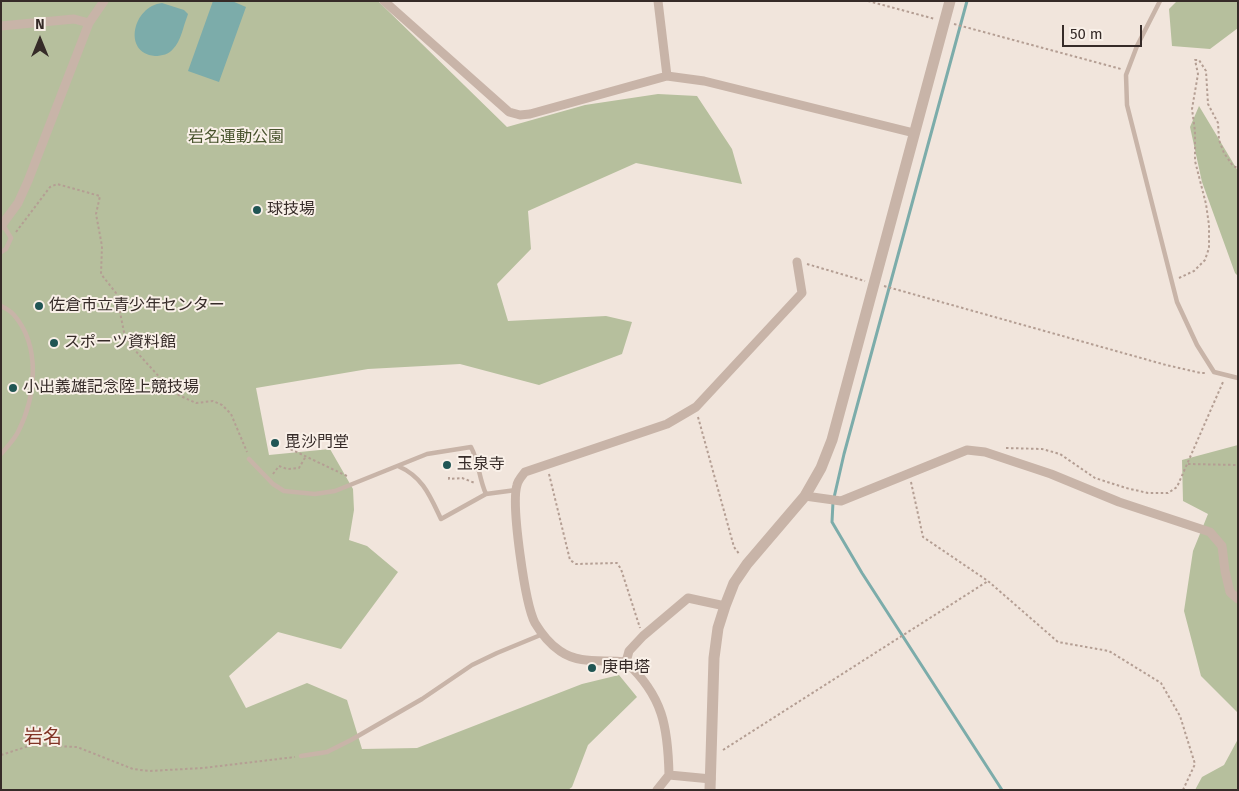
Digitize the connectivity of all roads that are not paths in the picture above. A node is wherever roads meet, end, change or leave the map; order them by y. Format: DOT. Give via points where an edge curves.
graph roads {
  1 [pos="104,1"];
  2 [pos="384,1"];
  3 [pos="658,1"];
  4 [pos="950,1"];
  5 [pos="1160,1"];
  6 [pos="89,23"];
  7 [pos="1,26"];
  8 [pos="668,76"];
  9 [pos="914,134"];
  10 [pos="2,226"];
  11 [pos="1,252"];
  12 [pos="797,262"];
  13 [pos="1,306"];
  14 [pos="1238,378"];
  15 [pos="1,454"];
  16 [pos="249,459"];
  17 [pos="398,466"];
  18 [pos="516,490"];
  19 [pos="486,494"];
  20 [pos="805,496"];
  21 [pos="1238,599"];
  22 [pos="725,606"];
  23 [pos="543,634"];
  24 [pos="626,662"];
  25 [pos="301,756"];
  26 [pos="669,775"];
  27 [pos="710,784"];
  28 [pos="657,790"];
  1 -- 6 [label="street"];
  2 -- 8 [label="street" via="509,112 530,114"];
  3 -- 8 [label="street"];
  4 -- 9 [label="street"];
  5 -- 14 [label="lane" via="1126,75 1127,105 1177,302 1214,372"];
  6 -- 7 [label="street" via="74,20"];
  6 -- 10 [label="street" via="28,181 18,204"];
  8 -- 9 [label="street" via="704,81"];
  9 -- 20 [label="street" via="832,440"];
  10 -- 11 [label="lane" via="11,238"];
  12 -- 18 [label="street" via="802,293 696,407 667,424 525,472"];
  13 -- 15 [label="lane" via="13,314 27,335 32,364 26,412 17,433"];
  16 -- 17 [label="lane" via="284,491 315,494 335,491"];
  17 -- 19 [label="lane" via="417,476 441,519"];
  17 -- 19 [label="lane" via="427,454 471,448"];
  18 -- 19 [label="lane"];
  18 -- 23 [label="street" via="523,581 534,622"];
  20 -- 21 [label="street" via="841,501 967,450 985,452 1210,532 1222,546 1230,592"];
  20 -- 22 [label="street" via="747,564 734,583"];
  22 -- 24 [label="street" via="688,598 642,636 629,651"];
  22 -- 27 [label="street" via="714,658"];
  23 -- 24 [label="street" via="559,651 574,660"];
  23 -- 25 [label="lane" via="497,652 351,740 327,752"];
  24 -- 26 [label="street" via="639,674 659,704"];
  26 -- 27 [label="street"];
  26 -- 28 [label="street"];
}
